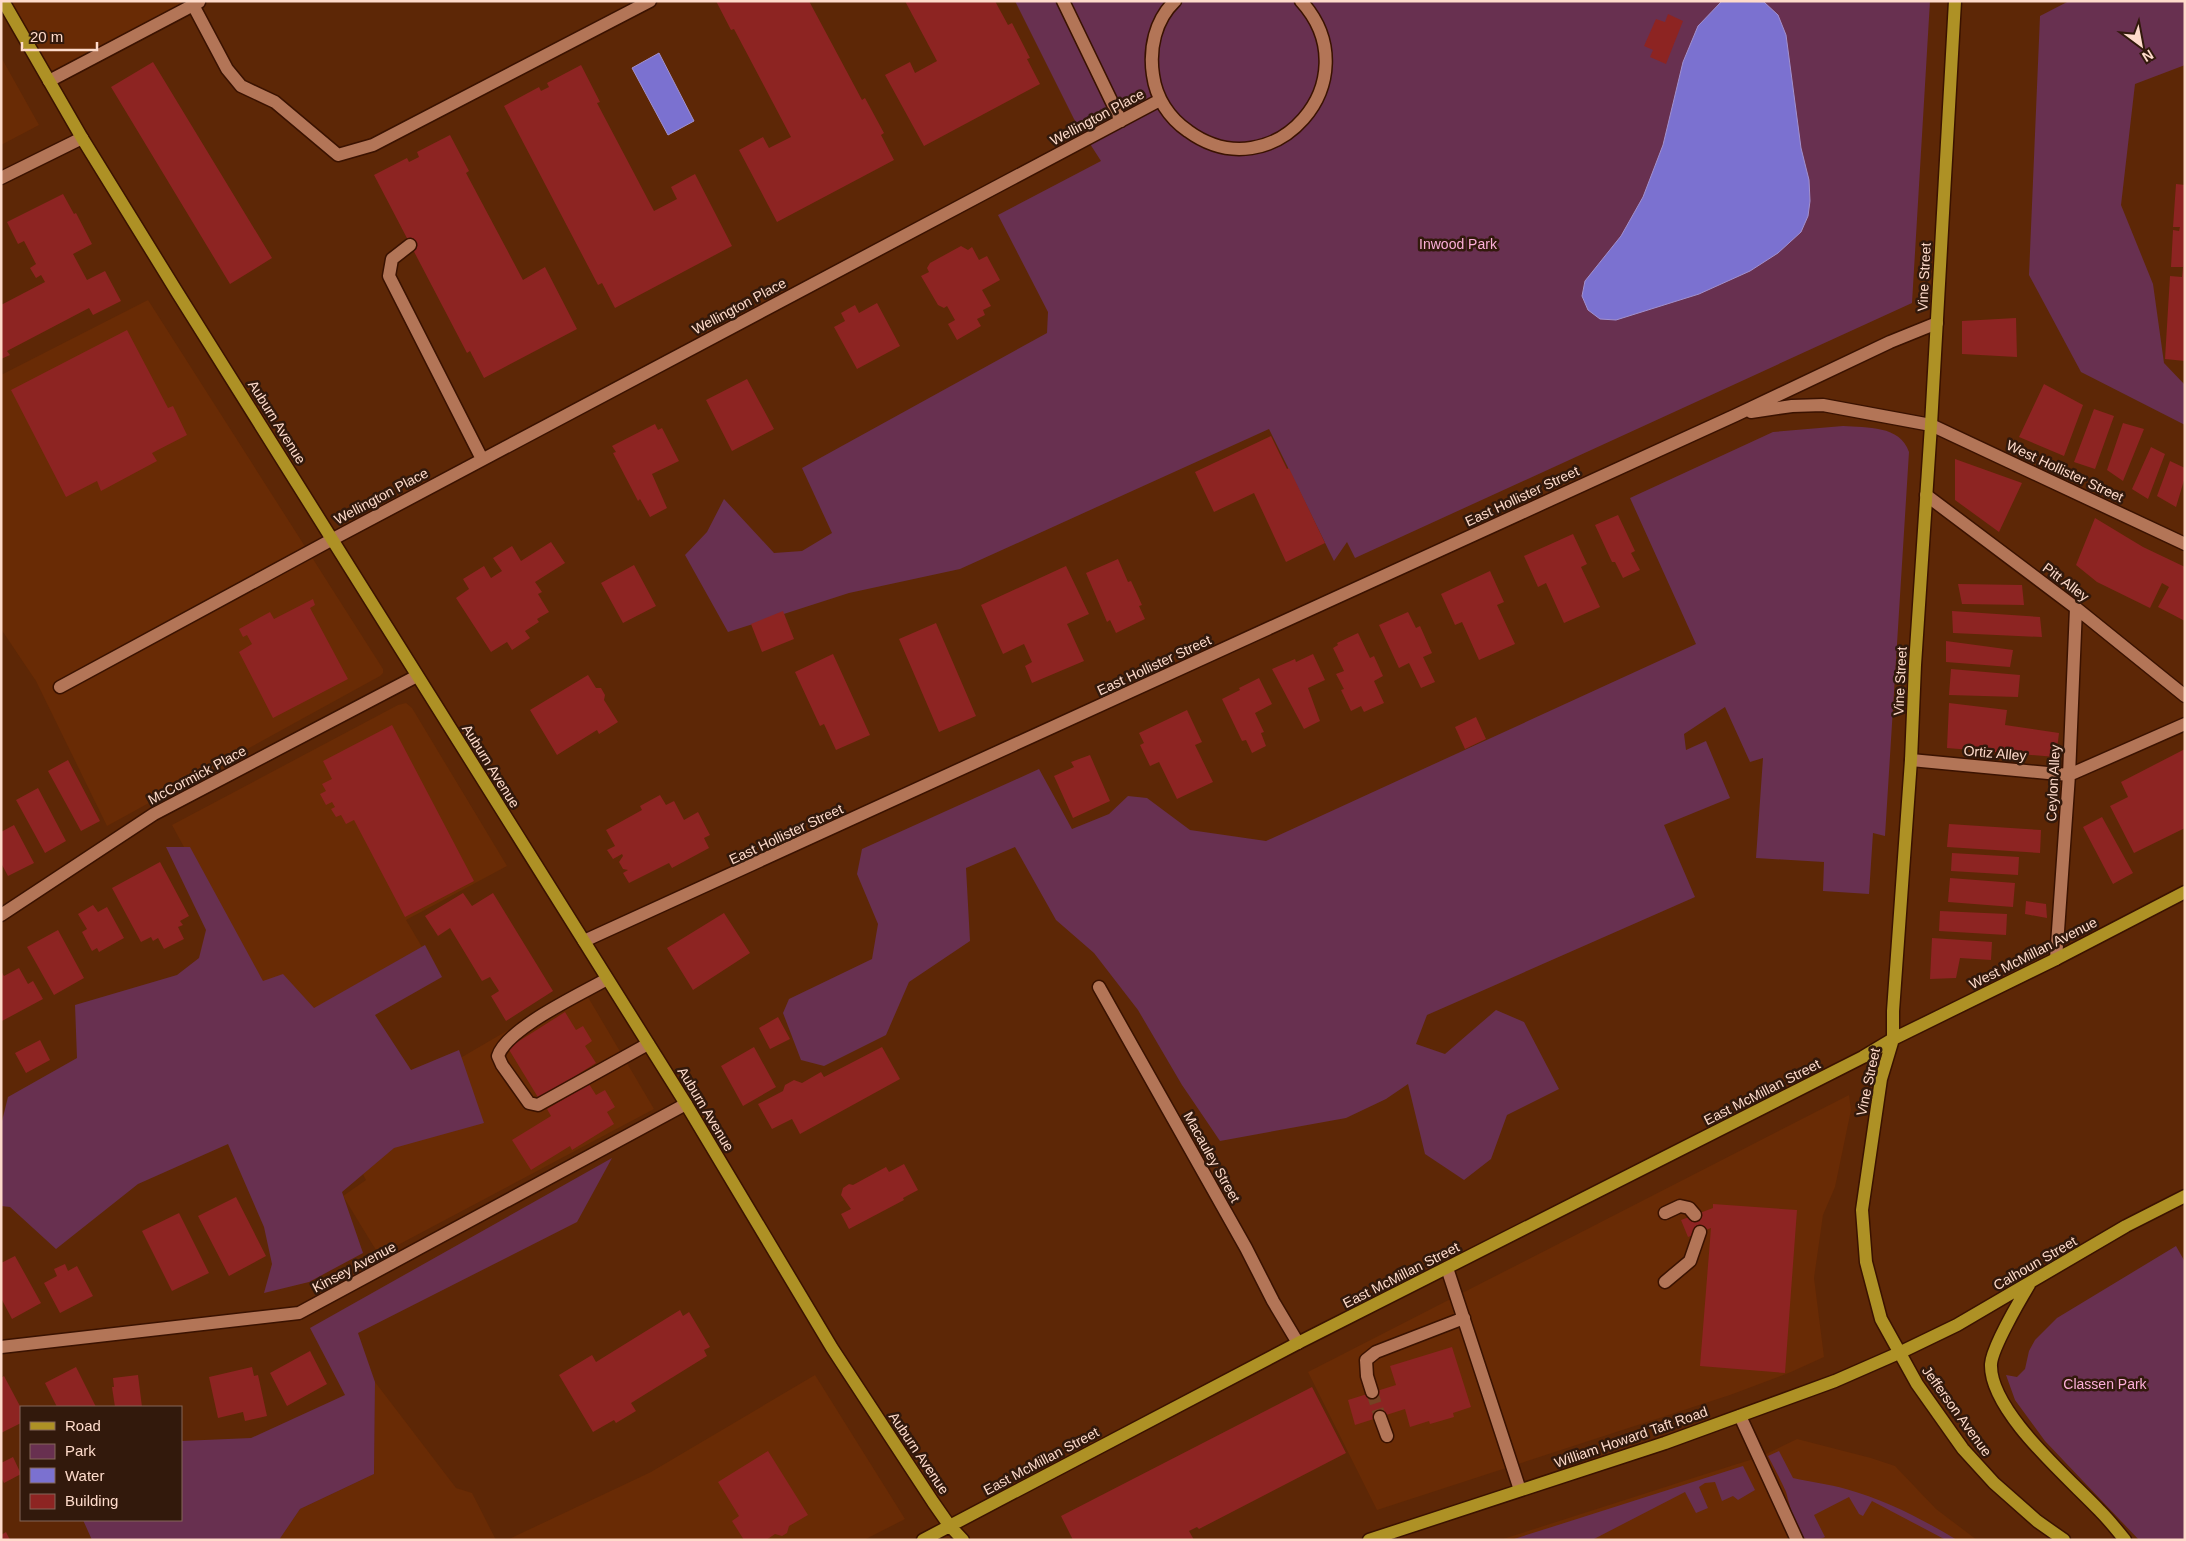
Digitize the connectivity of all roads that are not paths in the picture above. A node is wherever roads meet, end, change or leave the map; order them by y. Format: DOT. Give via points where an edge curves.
graph roads {
  1 [pos="3,1"];
  2 [pos="650,1"];
  3 [pos="1063,1"];
  4 [pos="1175,1"];
  5 [pos="1302,1"];
  6 [pos="1955,1"];
  7 [pos="196,3"];
  8 [pos="49,81"];
  9 [pos="1160,100"];
  10 [pos="1121,121"];
  11 [pos="82,138"];
  12 [pos="1,178"];
  13 [pos="410,245"];
  14 [pos="1937,323"];
  15 [pos="1736,415"];
  16 [pos="1932,425"];
  17 [pos="482,460"];
  18 [pos="1926,495"];
  19 [pos="333,538"];
  20 [pos="2185,544"];
  21 [pos="2076,608"];
  22 [pos="417,676"];
  23 [pos="60,688"];
  24 [pos="2185,696"];
  25 [pos="2185,724"];
  26 [pos="1912,760"];
  27 [pos="2070,775"];
  28 [pos="2185,892"];
  29 [pos="1,915"];
  30 [pos="584,941"];
  31 [pos="2056,959"];
  32 [pos="607,979"];
  33 [pos="1098,987"];
  34 [pos="1893,1039"];
  35 [pos="648,1044"];
  36 [pos="686,1104"];
  37 [pos="2185,1196"];
  38 [pos="1665,1213"];
  39 [pos="1695,1215"];
  40 [pos="1700,1232"];
  41 [pos="1447,1268"];
  42 [pos="1665,1282"];
  43 [pos="2030,1283"];
  44 [pos="1464,1318"];
  45 [pos="1298,1343"];
  46 [pos="1,1347"];
  47 [pos="1899,1353"];
  48 [pos="1372,1392"];
  49 [pos="1740,1416"];
  50 [pos="1380,1417"];
  51 [pos="1387,1436"];
  52 [pos="1520,1490"];
  53 [pos="949,1525"];
  54 [pos="923,1540"];
  55 [pos="963,1540"];
  56 [pos="1369,1540"];
  57 [pos="1797,1540"];
  58 [pos="2064,1540"];
  59 [pos="2125,1540"];
  1 -- 8 [label="main road, Auburn Avenue"];
  2 -- 7 [label="street" via="372,146 338,155 275,102 241,86 227,69"];
  3 -- 10 [label="street"];
  4 -- 9 [label="street, Wellington Place" via="1160,22 1151,54 1154,84"];
  5 -- 9 [label="street, Wellington Place" via="1319,26 1326,50 1326,71 1314,106 1294,129 1262,146 1232,149 1198,139 1180,126"];
  6 -- 14 [label="main road, Vine Street"];
  7 -- 8 [label="street"];
  8 -- 11 [label="main road, Auburn Avenue"];
  9 -- 10 [label="street, Wellington Place"];
  10 -- 17 [label="street, Wellington Place"];
  11 -- 12 [label="street"];
  11 -- 19 [label="main road, Auburn Avenue"];
  13 -- 17 [label="street" via="392,259 389,276"];
  14 -- 15 [label="street, East Hollister Street"];
  14 -- 16 [label="main road, Vine Street"];
  15 -- 16 [label="street, East Hollister Street" via="1792,406 1823,405"];
  15 -- 30 [label="street, East Hollister Street"];
  16 -- 18 [label="main road, Vine Street"];
  16 -- 20 [label="street, West Hollister Street"];
  17 -- 19 [label="street, Wellington Place"];
  18 -- 21 [label="street, Pitt Alley"];
  18 -- 26 [label="main road, Vine Street"];
  19 -- 22 [label="main road, Auburn Avenue"];
  19 -- 23 [label="street, Wellington Place"];
  21 -- 24 [label="street, Pitt Alley"];
  21 -- 27 [label="street, Ceylon Alley"];
  22 -- 29 [label="street, McCormick Place" via="154,814"];
  22 -- 30 [label="main road, Auburn Avenue"];
  25 -- 27 [label="street, Ortiz Alley"];
  26 -- 27 [label="street, Ortiz Alley"];
  26 -- 34 [label="main road, Vine Street"];
  27 -- 31 [label="street, Ceylon Alley"];
  28 -- 31 [label="main road, West McMillan Avenue"];
  30 -- 32 [label="main road, Auburn Avenue"];
  31 -- 34 [label="main road, West McMillan Avenue"];
  32 -- 35 [label="main road, Auburn Avenue"];
  32 -- 35 [label="street" via="518,1031 501,1047 498,1056 502,1065 529,1103 538,1105"];
  33 -- 45 [label="street, Macauley Street"];
  34 -- 41 [label="main road, East McMillan Street"];
  34 -- 47 [label="main road, Vine Street" via="1882,1080 1862,1210 1866,1262 1881,1319"];
  35 -- 36 [label="main road, Auburn Avenue"];
  36 -- 46 [label="street, Kinsey Avenue" via="299,1313"];
  36 -- 53 [label="main road, Auburn Avenue" via="832,1348"];
  37 -- 43 [label="main road, Calhoun Street" via="2126,1226"];
  38 -- 39 [label="street" via="1680,1206 1689,1208"];
  40 -- 42 [label="street" via="1690,1261"];
  41 -- 44 [label="street"];
  41 -- 45 [label="main road, East McMillan Street"];
  43 -- 47 [label="main road, Calhoun Street" via="1957,1325"];
  43 -- 59 [label="main road" via="1991,1363 1995,1386 2033,1444"];
  44 -- 48 [label="street" via="1376,1352 1366,1360"];
  44 -- 52 [label="street"];
  45 -- 53 [label="main road, East McMillan Street"];
  47 -- 49 [label="main road, William Howard Taft Road"];
  47 -- 58 [label="main road, Jefferson Avenue" via="1963,1449 1994,1483"];
  49 -- 52 [label="main road, William Howard Taft Road"];
  49 -- 57 [label="street"];
  50 -- 51 [label="street"];
  52 -- 56 [label="main road, William Howard Taft Road"];
  53 -- 54 [label="main road, East McMillan Street"];
  53 -- 55 [label="main road, Auburn Avenue"];
}
